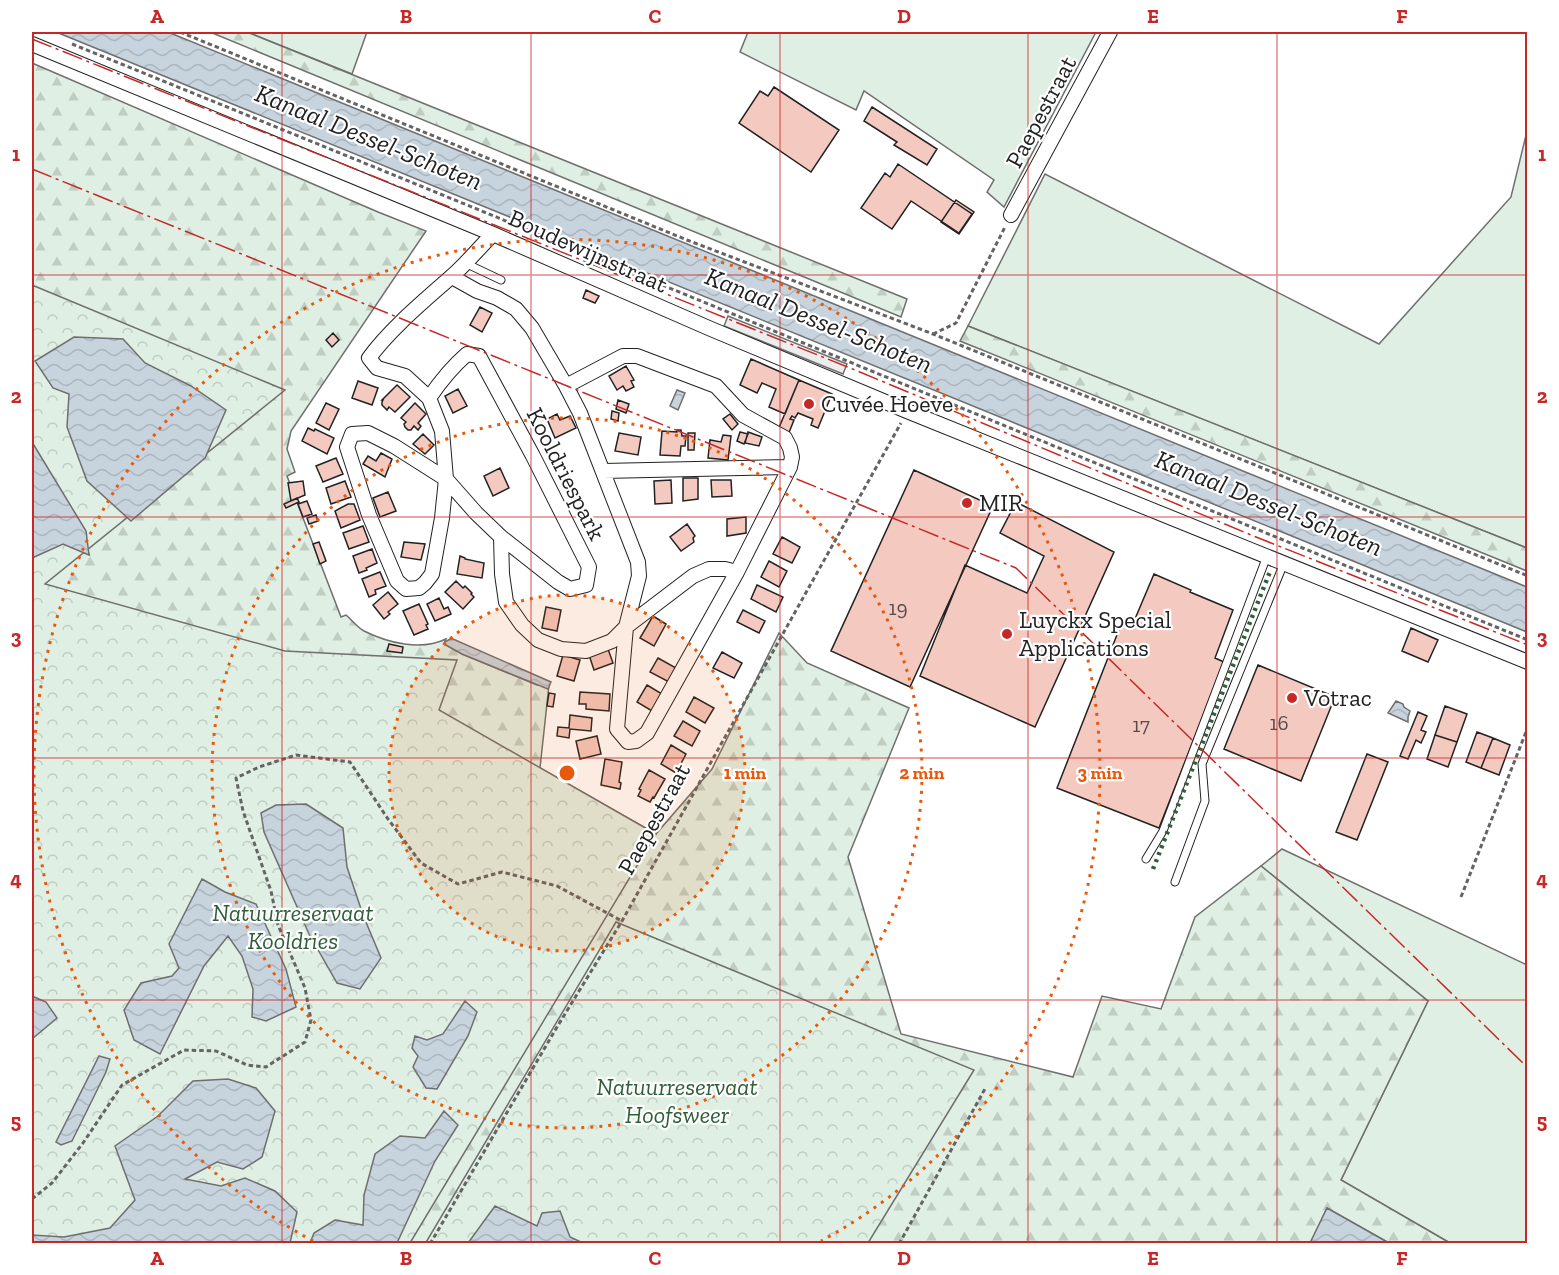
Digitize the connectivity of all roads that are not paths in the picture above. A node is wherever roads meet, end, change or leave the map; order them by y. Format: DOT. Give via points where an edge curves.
graph roads {
  1 [pos="1110,32"];
  2 [pos="32,44"];
  3 [pos="1011,215"];
  4 [pos="493,234"];
  5 [pos="465,263"];
  6 [pos="452,277"];
  7 [pos="501,280"];
  8 [pos="566,386"];
  9 [pos="429,398"];
  10 [pos="790,467"];
  11 [pos="603,471"];
  12 [pos="446,479"];
  13 [pos="501,537"];
  14 [pos="1267,556"];
  15 [pos="1284,563"];
  16 [pos="737,572"];
  17 [pos="626,627"];
  18 [pos="1527,662"];
  19 [pos="1146,859"];
  20 [pos="1175,882"];
  1 -- 3 [label="street, Paepestraat"];
  2 -- 4 [label="street, Boudewijnstraat"];
  4 -- 5 [label="street, Kooldriespark"];
  4 -- 14 [label="street, Boudewijnstraat" via="908,411"];
  5 -- 6 [label="street, Kooldriespark"];
  5 -- 7 [label="lane"];
  6 -- 8 [label="street, Kooldriespark" via="516,309 532,328"];
  6 -- 9 [label="street, Kooldriespark" via="369,358 377,368 405,376"];
  8 -- 10 [label="street, Kooldriespark" via="622,356 637,356 716,386 743,415 785,438 792,457"];
  8 -- 11 [label="street, Kooldriespark"];
  9 -- 12 [label="street, Kooldriespark" via="442,431"];
  9 -- 13 [label="street, Kooldriespark" via="456,363 467,354 478,356 589,567 586,585 570,589"];
  10 -- 11 [label="street, Kooldriespark"];
  10 -- 16 [label="street, Kooldriespark"];
  11 -- 17 [label="street, Kooldriespark" via="638,562 639,576"];
  12 -- 12 [label="street, Kooldriespark" via="432,574 418,588 406,589 397,580 369,515 347,447 352,434 368,433"];
  12 -- 13 [label="street, Kooldriespark"];
  13 -- 17 [label="street" via="506,602 538,640 561,649 586,651 612,641"];
  14 -- 15 [label="street, Boudewijnstraat"];
  14 -- 19 [label="lane" via="1163,831"];
  15 -- 18 [label="street, Boudewijnstraat"];
  15 -- 20 [label="lane" via="1202,764 1205,801"];
  16 -- 17 [label="street" via="709,569 693,576"];
  16 -- 17 [label="street, Kooldriespark" via="647,733 627,742 617,729"];
}
